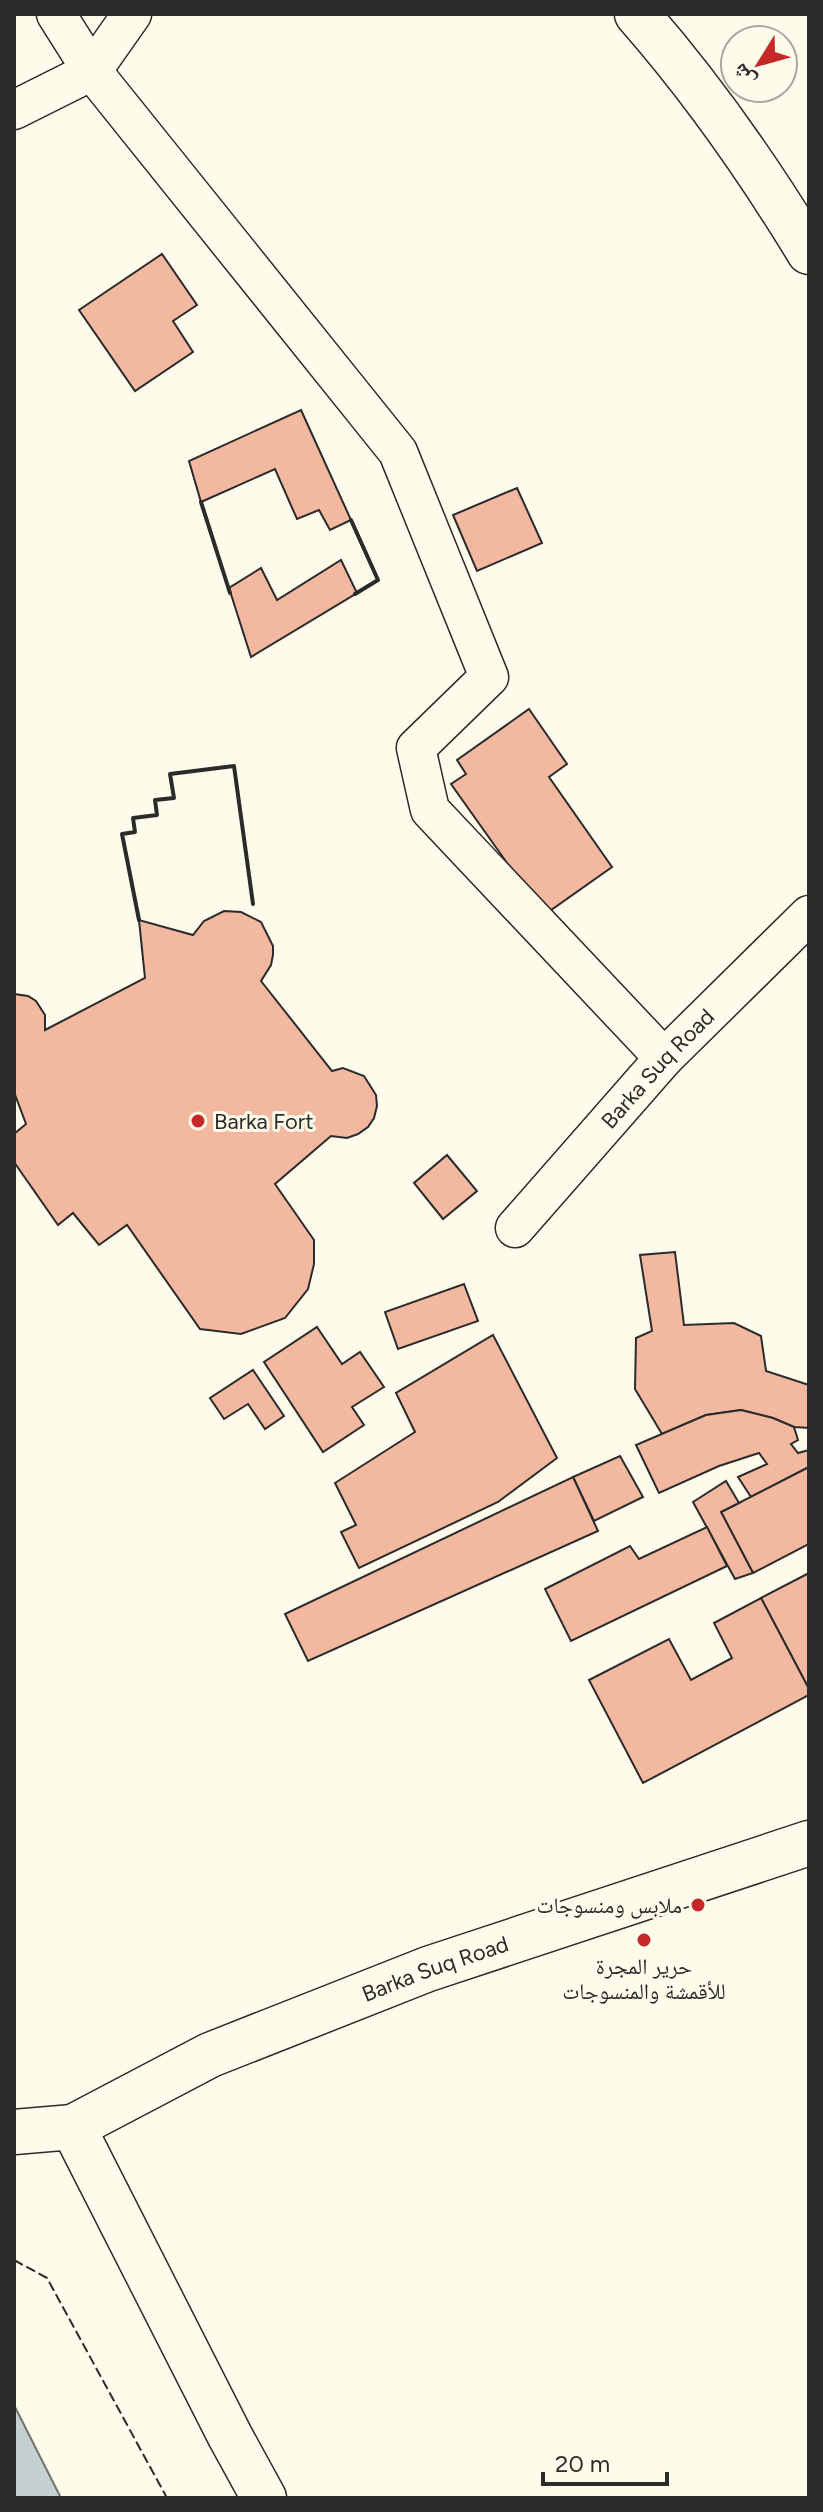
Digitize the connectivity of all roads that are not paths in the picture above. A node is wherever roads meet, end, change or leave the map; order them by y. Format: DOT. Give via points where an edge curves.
graph roads {
  1 [pos="56,14"];
  2 [pos="132,14"];
  3 [pos="637,14"];
  4 [pos="92,71"];
  5 [pos="14,110"];
  6 [pos="809,252"];
  7 [pos="809,915"];
  8 [pos="664,1058"];
  9 [pos="515,1228"];
  10 [pos="809,1843"];
  11 [pos="73,2127"];
  12 [pos="14,2132"];
  13 [pos="264,2498"];
  1 -- 4 [label="street"];
  2 -- 4 [label="street"];
  3 -- 6 [label="street" via="676,58 770,187"];
  4 -- 5 [label="street"];
  4 -- 8 [label="street" via="398,452 489,677 416,748 430,810"];
  7 -- 8 [label="street, Barka Suq Road"];
  8 -- 9 [label="street, Barka Suq Road"];
  10 -- 11 [label="street, Barka Suq Road" via="428,1969 210,2055"];
  11 -- 12 [label="street"];
  11 -- 13 [label="street"];
}
